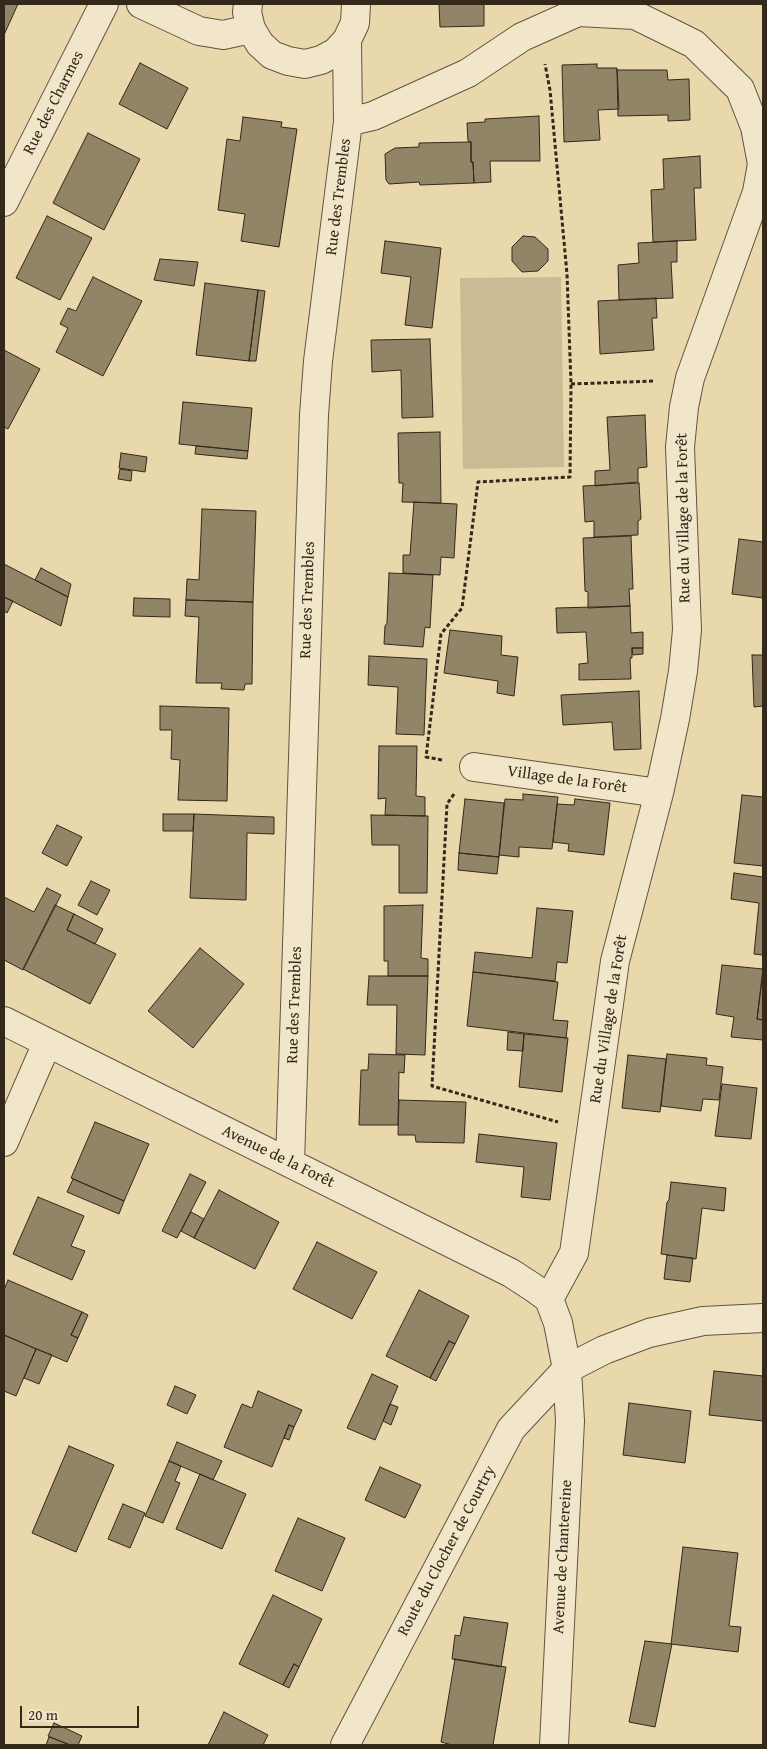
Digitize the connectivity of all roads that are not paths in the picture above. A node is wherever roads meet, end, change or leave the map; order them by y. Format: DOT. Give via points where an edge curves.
graph roads {
  1 [pos="104,4"];
  2 [pos="141,4"];
  3 [pos="356,4"];
  4 [pos="250,17"];
  5 [pos="347,40"];
  6 [pos="348,122"];
  7 [pos="4,202"];
  8 [pos="474,767"];
  9 [pos="659,794"];
  10 [pos="4,1021"];
  11 [pos="47,1043"];
  12 [pos="4,1142"];
  13 [pos="290,1163"];
  14 [pos="549,1299"];
  15 [pos="763,1318"];
  16 [pos="567,1369"];
  17 [pos="345,1745"];
  18 [pos="554,1745"];
  1 -- 7 [label="street, Rue des Charmes"];
  2 -- 4 [label="street" via="199,31 224,35"];
  3 -- 5 [label="street" via="355,23"];
  4 -- 5 [label="street" via="260,44 272,55 288,61 305,64 321,60 336,52"];
  5 -- 6 [label="street, Rue des Trembles"];
  6 -- 9 [label="street, Rue du Village de la Forêt" via="373,116 468,73 522,37 578,12 635,15 694,44 740,89 755,127 762,164 757,192 690,378 684,407 680,447 687,630 675,720"];
  6 -- 13 [label="street, Rue des Trembles" via="314,414"];
  8 -- 9 [label="street, Village de la Forêt"];
  9 -- 14 [label="street, Rue du Village de la Forêt" via="616,961 574,1254"];
  10 -- 11 [label="street, Avenue de la Forêt"];
  11 -- 12 [label="street"];
  11 -- 13 [label="street, Avenue de la Forêt"];
  13 -- 14 [label="street, Avenue de la Forêt" via="511,1273"];
  14 -- 16 [label="street, Avenue de Chantereine" via="558,1323"];
  15 -- 16 [label="street, Route du Clocher de Courtry" via="704,1321 649,1333 604,1350"];
  16 -- 17 [label="street, Route du Clocher de Courtry" via="511,1429"];
  16 -- 18 [label="street, Avenue de Chantereine" via="569,1429"];
}
